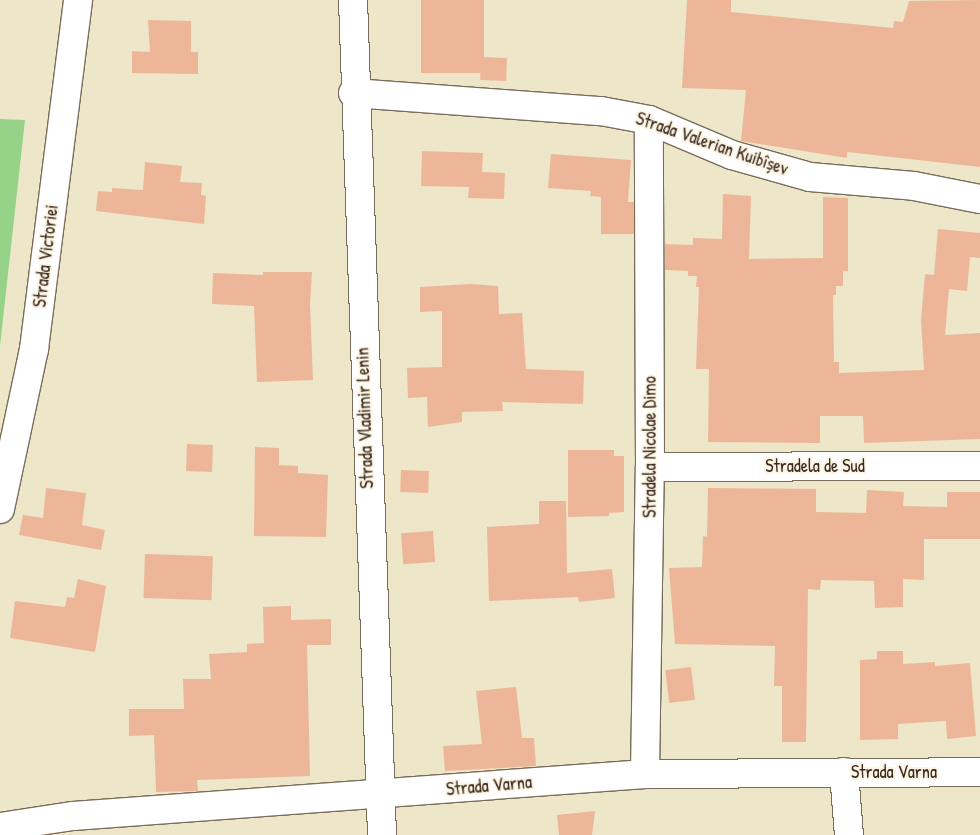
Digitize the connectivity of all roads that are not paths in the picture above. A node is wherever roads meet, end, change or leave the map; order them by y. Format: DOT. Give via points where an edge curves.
graph roads {
  1 [pos="78,0"];
  2 [pos="352,0"];
  3 [pos="354,92"];
  4 [pos="649,120"];
  5 [pos="980,199"];
  6 [pos="980,466"];
  7 [pos="650,467"];
  8 [pos="0,510"];
  9 [pos="844,772"];
  10 [pos="980,772"];
  11 [pos="645,774"];
  12 [pos="378,793"];
  13 [pos="73,826"];
  14 [pos="0,827"];
  15 [pos="382,835"];
  16 [pos="849,835"];
  1 -- 8 [label="street, Strada Victoriei" via="34,349"];
  2 -- 3 [label="street, Strada Vladimir Lenin"];
  3 -- 4 [label="street, Strada Valerian Kuibîșev" via="601,111"];
  3 -- 12 [label="street, Strada Vladimir Lenin"];
  4 -- 5 [label="street, Strada Valerian Kuibîșev" via="732,155 810,177 914,186"];
  4 -- 7 [label="street, Stradela Nicolae Dimo"];
  6 -- 7 [label="street, Stradela de Sud"];
  7 -- 11 [label="street, Stradela Nicolae Dimo"];
  9 -- 10 [label="street, Strada Varna"];
  9 -- 11 [label="street, Strada Varna"];
  9 -- 16 [label="street"];
  11 -- 12 [label="street, Strada Varna"];
  12 -- 13 [label="street, Strada Varna"];
  12 -- 15 [label="street, Strada Vladimir Lenin"];
  13 -- 14 [label="street, Strada Varna"];
}
